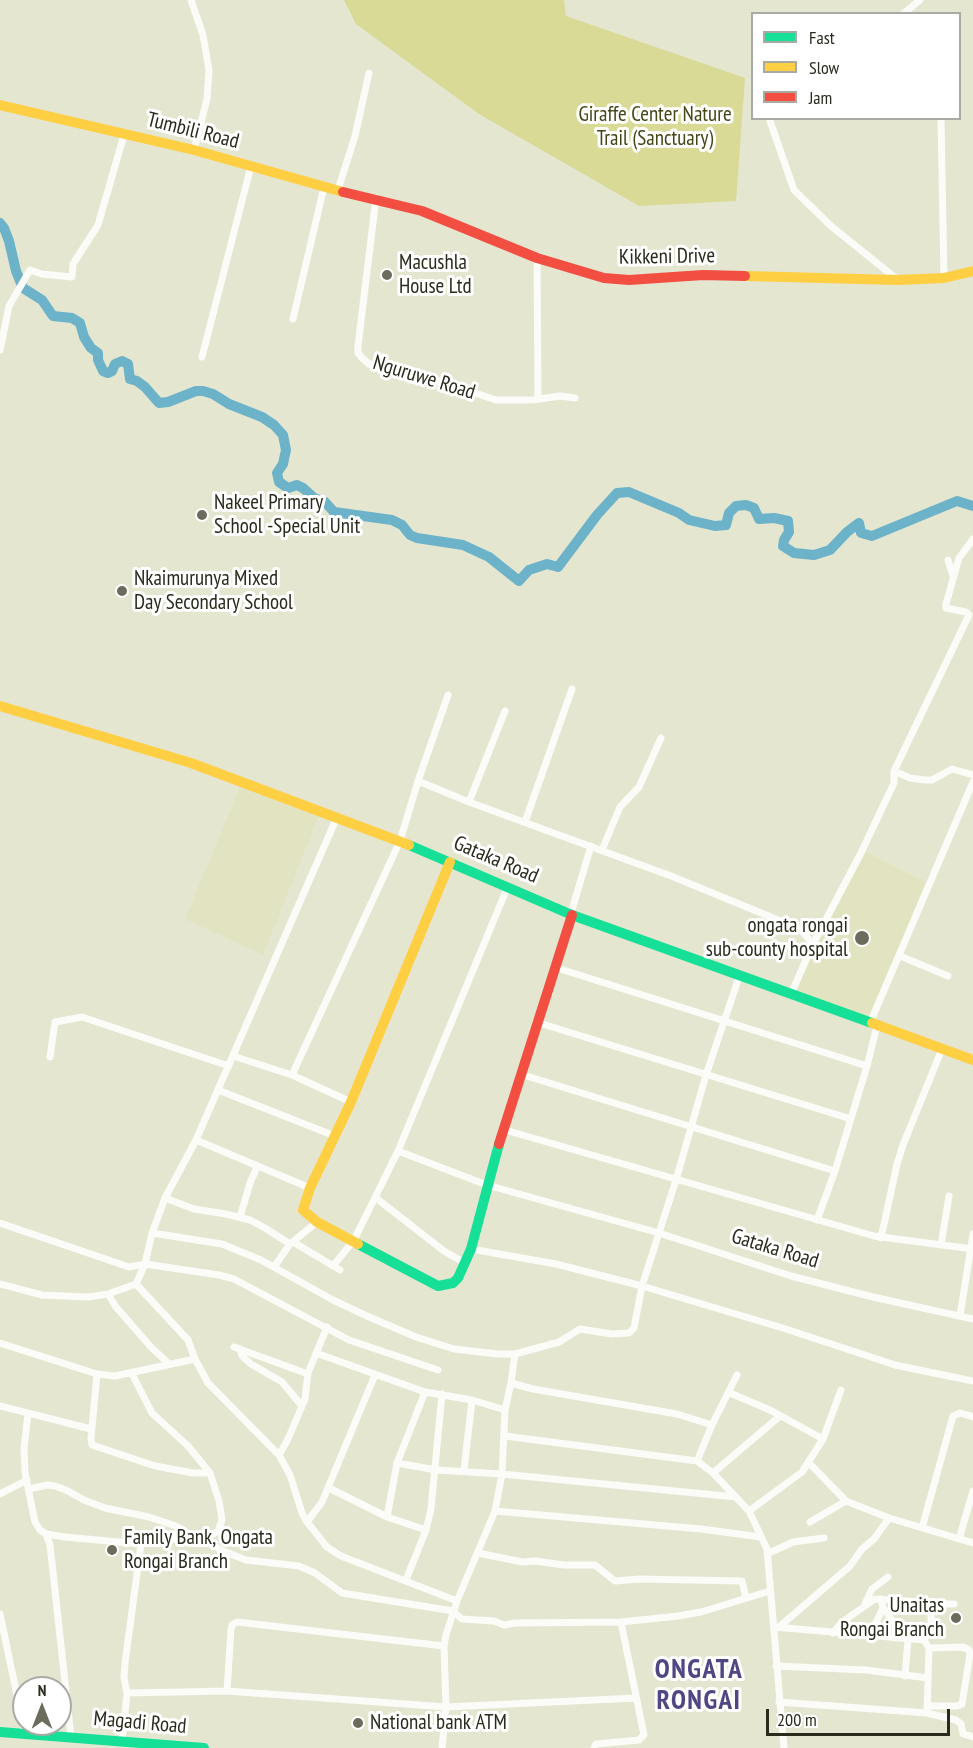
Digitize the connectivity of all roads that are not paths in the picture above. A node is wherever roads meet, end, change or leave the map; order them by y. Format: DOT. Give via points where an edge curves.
graph roads {
  1 [pos="191,0"];
  2 [pos="921,0"];
  3 [pos="906,12"];
  4 [pos="369,73"];
  5 [pos="0,105"];
  6 [pos="770,120"];
  7 [pos="941,120"];
  8 [pos="124,135"];
  9 [pos="194,150"];
  10 [pos="251,166"];
  11 [pos="324,187"];
  12 [pos="338,190"];
  13 [pos="376,198"];
  14 [pos="537,258"];
  15 [pos="973,272"];
  16 [pos="944,278"];
  17 [pos="898,279"];
  18 [pos="293,319"];
  19 [pos="0,350"];
  20 [pos="202,357"];
  21 [pos="575,398"];
  22 [pos="538,399"];
  23 [pos="973,539"];
  24 [pos="948,560"];
  25 [pos="953,576"];
  26 [pos="572,689"];
  27 [pos="448,695"];
  28 [pos="0,706"];
  29 [pos="505,711"];
  30 [pos="661,738"];
  31 [pos="894,771"];
  32 [pos="973,775"];
  33 [pos="418,781"];
  34 [pos="973,782"];
  35 [pos="469,802"];
  36 [pos="337,817"];
  37 [pos="525,822"];
  38 [pos="400,841"];
  39 [pos="591,846"];
  40 [pos="602,850"];
  41 [pos="450,862"];
  42 [pos="508,886"];
  43 [pos="571,914"];
  44 [pos="813,944"];
  45 [pos="900,956"];
  46 [pos="554,967"];
  47 [pos="948,976"];
  48 [pos="739,977"];
  49 [pos="791,994"];
  50 [pos="725,1021"];
  51 [pos="536,1022"];
  52 [pos="874,1025"];
  53 [pos="942,1049"];
  54 [pos="233,1056"];
  55 [pos="50,1057"];
  56 [pos="973,1060"];
  57 [pos="229,1066"];
  58 [pos="867,1066"];
  59 [pos="520,1074"];
  60 [pos="292,1075"];
  61 [pos="706,1075"];
  62 [pos="218,1090"];
  63 [pos="351,1102"];
  64 [pos="851,1119"];
  65 [pos="691,1127"];
  66 [pos="505,1130"];
  67 [pos="335,1136"];
  68 [pos="196,1140"];
  69 [pos="398,1151"];
  70 [pos="257,1167"];
  71 [pos="835,1171"];
  72 [pos="676,1180"];
  73 [pos="487,1185"];
  74 [pos="310,1188"];
  75 [pos="949,1196"];
  76 [pos="165,1198"];
  77 [pos="376,1198"];
  78 [pos="240,1218"];
  79 [pos="817,1220"];
  80 [pos="316,1222"];
  81 [pos="0,1223"];
  82 [pos="152,1233"];
  83 [pos="659,1233"];
  84 [pos="973,1234"];
  85 [pos="881,1238"];
  86 [pos="354,1240"];
  87 [pos="291,1243"];
  88 [pos="940,1245"];
  89 [pos="471,1249"];
  90 [pos="971,1249"];
  91 [pos="465,1263"];
  92 [pos="145,1264"];
  93 [pos="274,1267"];
  94 [pos="0,1284"];
  95 [pos="136,1284"];
  96 [pos="642,1286"];
  97 [pos="108,1294"];
  98 [pos="960,1316"];
  99 [pos="973,1319"];
  100 [pos="327,1327"];
  101 [pos="0,1343"];
  102 [pos="316,1353"];
  103 [pos="515,1354"];
  104 [pos="195,1359"];
  105 [pos="169,1364"];
  106 [pos="438,1370"];
  107 [pos="97,1374"];
  108 [pos="132,1374"];
  109 [pos="308,1374"];
  110 [pos="375,1375"];
  111 [pos="738,1375"];
  112 [pos="973,1381"];
  113 [pos="512,1383"];
  114 [pos="841,1390"];
  115 [pos="425,1392"];
  116 [pos="730,1393"];
  117 [pos="442,1394"];
  118 [pos="472,1400"];
  119 [pos="0,1406"];
  120 [pos="302,1406"];
  121 [pos="505,1410"];
  122 [pos="28,1414"];
  123 [pos="780,1416"];
  124 [pos="973,1417"];
  125 [pos="712,1425"];
  126 [pos="92,1429"];
  127 [pos="505,1436"];
  128 [pos="824,1439"];
  129 [pos="279,1455"];
  130 [pos="697,1461"];
  131 [pos="397,1463"];
  132 [pos="809,1463"];
  133 [pos="436,1470"];
  134 [pos="464,1470"];
  135 [pos="210,1473"];
  136 [pos="713,1473"];
  137 [pos="502,1474"];
  138 [pos="27,1480"];
  139 [pos="329,1488"];
  140 [pos="29,1489"];
  141 [pos="973,1491"];
  142 [pos="0,1494"];
  143 [pos="736,1497"];
  144 [pos="846,1501"];
  145 [pos="495,1511"];
  146 [pos="749,1511"];
  147 [pos="387,1517"];
  148 [pos="889,1518"];
  149 [pos="307,1522"];
  150 [pos="810,1522"];
  151 [pos="922,1528"];
  152 [pos="426,1530"];
  153 [pos="46,1534"];
  154 [pos="191,1536"];
  155 [pos="208,1537"];
  156 [pos="760,1537"];
  157 [pos="824,1538"];
  158 [pos="959,1539"];
  159 [pos="973,1543"];
  160 [pos="141,1544"];
  161 [pos="478,1553"];
  162 [pos="767,1554"];
  163 [pos="888,1577"];
  164 [pos="406,1580"];
  165 [pos="770,1591"];
  166 [pos="746,1598"];
  167 [pos="881,1599"];
  168 [pos="457,1601"];
  169 [pos="865,1604"];
  170 [pos="954,1604"];
  171 [pos="883,1608"];
  172 [pos="931,1608"];
  173 [pos="453,1611"];
  174 [pos="0,1614"];
  175 [pos="621,1622"];
  176 [pos="776,1627"];
  177 [pos="833,1633"];
  178 [pos="870,1635"];
  179 [pos="894,1638"];
  180 [pos="908,1639"];
  181 [pos="924,1640"];
  182 [pos="444,1646"];
  183 [pos="929,1648"];
  184 [pos="776,1665"];
  185 [pos="13,1676"];
  186 [pos="905,1676"];
  187 [pos="928,1678"];
  188 [pos="227,1692"];
  189 [pos="127,1693"];
  190 [pos="636,1698"];
  191 [pos="779,1702"];
  192 [pos="446,1707"];
  193 [pos="927,1709"];
  194 [pos="33,1736"];
  195 [pos="71,1737"];
  196 [pos="973,1737"];
  197 [pos="122,1742"];
  198 [pos="105,1744"];
  199 [pos="204,1748"];
  200 [pos="442,1748"];
  201 [pos="594,1748"];
  202 [pos="784,1748"];
  1 -- 9 [label="street" via="209,70 207,99"];
  2 -- 3 [label="street"];
  4 -- 12 [label="street"];
  5 -- 8 [label="main road, Tumbili Road"];
  6 -- 17 [label="street" via="794,190 831,226"];
  7 -- 16 [label="street"];
  8 -- 9 [label="main road, Tumbili Road"];
  8 -- 19 [label="street" via="98,225 72,264 72,277 30,270 9,306"];
  9 -- 10 [label="main road, Tumbili Road"];
  10 -- 11 [label="main road, Tumbili Road"];
  10 -- 20 [label="street"];
  11 -- 12 [label="main road, Tumbili Road"];
  11 -- 18 [label="street"];
  12 -- 13 [label="main road, Tumbili Road"];
  13 -- 14 [label="main road, Kikkeni Drive" via="455,223"];
  13 -- 22 [label="street, Nguruwe Road" via="358,346 362,358 369,364 496,400"];
  14 -- 17 [label="main road, Kikkeni Drive" via="604,278 629,280 703,275"];
  14 -- 22 [label="street"];
  15 -- 16 [label="main road, Kikkeni Drive"];
  16 -- 17 [label="main road, Kikkeni Drive"];
  21 -- 22 [label="street, Nguruwe Road"];
  23 -- 25 [label="street" via="962,552"];
  24 -- 25 [label="street"];
  25 -- 31 [label="street" via="946,608 969,615"];
  26 -- 37 [label="street"];
  27 -- 33 [label="street"];
  28 -- 36 [label="main road, Gataka Road" via="191,763"];
  29 -- 35 [label="street"];
  30 -- 40 [label="street" via="639,787 620,807"];
  31 -- 32 [label="street" via="925,780 952,769"];
  31 -- 44 [label="street" via="894,783 865,845"];
  33 -- 35 [label="street"];
  33 -- 38 [label="street"];
  34 -- 45 [label="street"];
  35 -- 37 [label="street"];
  36 -- 38 [label="main road, Gataka Road"];
  36 -- 54 [label="street"];
  37 -- 39 [label="street"];
  38 -- 41 [label="main road, Gataka Road"];
  38 -- 60 [label="street"];
  39 -- 40 [label="street"];
  39 -- 43 [label="street"];
  40 -- 44 [label="street" via="793,926"];
  41 -- 42 [label="main road, Gataka Road"];
  41 -- 63 [label="main road"];
  42 -- 43 [label="main road, Gataka Road"];
  42 -- 69 [label="street"];
  43 -- 46 [label="main road"];
  43 -- 48 [label="main road, Gataka Road"];
  44 -- 49 [label="street"];
  45 -- 47 [label="street"];
  45 -- 52 [label="street"];
  46 -- 50 [label="street"];
  46 -- 51 [label="main road"];
  48 -- 49 [label="main road, Gataka Road"];
  48 -- 50 [label="street"];
  49 -- 52 [label="main road, Gataka Road"];
  50 -- 58 [label="street"];
  50 -- 61 [label="street"];
  51 -- 59 [label="main road"];
  51 -- 61 [label="street"];
  52 -- 53 [label="main road, Gataka Road"];
  52 -- 58 [label="street"];
  53 -- 56 [label="main road, Gataka Road"];
  53 -- 85 [label="street" via="903,1145"];
  54 -- 57 [label="street"];
  54 -- 60 [label="street"];
  55 -- 57 [label="street" via="55,1022 82,1017"];
  57 -- 62 [label="street"];
  58 -- 64 [label="street"];
  59 -- 65 [label="street"];
  59 -- 66 [label="main road"];
  60 -- 63 [label="street"];
  61 -- 64 [label="street"];
  61 -- 65 [label="street"];
  62 -- 67 [label="street"];
  62 -- 68 [label="street"];
  63 -- 67 [label="main road"];
  64 -- 71 [label="street"];
  65 -- 71 [label="street"];
  65 -- 72 [label="street"];
  66 -- 72 [label="street"];
  66 -- 73 [label="main road"];
  67 -- 74 [label="main road"];
  68 -- 70 [label="street"];
  68 -- 76 [label="street"];
  69 -- 73 [label="street, Gataka Road"];
  69 -- 77 [label="street"];
  70 -- 74 [label="street"];
  70 -- 78 [label="street"];
  71 -- 79 [label="street"];
  72 -- 79 [label="street"];
  72 -- 83 [label="street"];
  73 -- 83 [label="street, Gataka Road"];
  73 -- 89 [label="main road"];
  74 -- 80 [label="main road" via="303,1209"];
  75 -- 88 [label="street"];
  76 -- 78 [label="street" via="194,1209"];
  76 -- 82 [label="street"];
  77 -- 86 [label="street"];
  77 -- 91 [label="street"];
  78 -- 87 [label="street"];
  79 -- 85 [label="street"];
  80 -- 86 [label="main road"];
  80 -- 87 [label="street"];
  81 -- 92 [label="street" via="129,1267"];
  82 -- 92 [label="street"];
  82 -- 93 [label="street" via="222,1244"];
  83 -- 96 [label="street"];
  83 -- 98 [label="street, Gataka Road" via="791,1276"];
  84 -- 90 [label="street"];
  85 -- 88 [label="street"];
  86 -- 87 [label="street" via="336,1268"];
  86 -- 91 [label="main road" via="438,1286 453,1283"];
  87 -- 93 [label="street"];
  88 -- 90 [label="street"];
  89 -- 91 [label="main road"];
  89 -- 96 [label="street" via="556,1264"];
  90 -- 98 [label="street"];
  92 -- 95 [label="street"];
  92 -- 100 [label="street" via="234,1279"];
  93 -- 103 [label="street" via="333,1300 416,1338 454,1349"];
  94 -- 97 [label="street" via="42,1295"];
  95 -- 97 [label="street"];
  95 -- 104 [label="street" via="188,1340"];
  96 -- 103 [label="street" via="634,1328 629,1333 580,1329 559,1342"];
  96 -- 112 [label="street" via="896,1365"];
  97 -- 105 [label="street"];
  98 -- 99 [label="street, Gataka Road"];
  100 -- 102 [label="street"];
  100 -- 106 [label="street" via="350,1340"];
  101 -- 107 [label="street"];
  102 -- 109 [label="street"];
  102 -- 110 [label="street"];
  103 -- 113 [label="street"];
  104 -- 105 [label="street"];
  104 -- 129 [label="street" via="208,1383"];
  105 -- 108 [label="street"];
  107 -- 108 [label="street"];
  107 -- 126 [label="street"];
  108 -- 135 [label="street" via="152,1413"];
  109 -- 120 [label="street"];
  109 -- 120 [label="street" via="237,1348 251,1364 282,1382"];
  110 -- 115 [label="street"];
  110 -- 139 [label="street"];
  111 -- 116 [label="street"];
  113 -- 121 [label="street"];
  113 -- 125 [label="street" via="677,1414"];
  114 -- 128 [label="street"];
  115 -- 117 [label="street"];
  115 -- 131 [label="street"];
  116 -- 123 [label="street"];
  116 -- 125 [label="street"];
  117 -- 118 [label="street"];
  117 -- 133 [label="street"];
  118 -- 121 [label="street"];
  118 -- 134 [label="street"];
  119 -- 122 [label="street"];
  120 -- 129 [label="street"];
  121 -- 127 [label="street"];
  122 -- 126 [label="street"];
  122 -- 138 [label="street" via="24,1448"];
  123 -- 128 [label="street"];
  123 -- 136 [label="street"];
  124 -- 151 [label="street" via="960,1413 953,1416"];
  125 -- 130 [label="street"];
  126 -- 135 [label="street" via="92,1445 96,1448 155,1466"];
  127 -- 130 [label="street"];
  127 -- 137 [label="street"];
  128 -- 132 [label="street"];
  129 -- 149 [label="street"];
  130 -- 136 [label="street"];
  131 -- 133 [label="street"];
  131 -- 147 [label="street"];
  132 -- 144 [label="street"];
  132 -- 146 [label="street"];
  133 -- 134 [label="street"];
  133 -- 152 [label="street"];
  134 -- 137 [label="street"];
  135 -- 155 [label="street" via="222,1520 218,1531"];
  136 -- 143 [label="street"];
  137 -- 143 [label="street"];
  137 -- 145 [label="street"];
  138 -- 140 [label="street"];
  138 -- 142 [label="street"];
  139 -- 147 [label="street"];
  139 -- 149 [label="street"];
  140 -- 153 [label="street" via="36,1525"];
  140 -- 154 [label="street" via="55,1486 105,1508 176,1526"];
  141 -- 158 [label="street"];
  143 -- 146 [label="street"];
  144 -- 148 [label="street"];
  144 -- 150 [label="street"];
  145 -- 156 [label="street"];
  145 -- 161 [label="street"];
  146 -- 156 [label="street"];
  147 -- 152 [label="street"];
  148 -- 151 [label="street"];
  148 -- 176 [label="street" via="850,1566"];
  149 -- 164 [label="street" via="327,1547 340,1556"];
  151 -- 158 [label="street"];
  152 -- 164 [label="street"];
  153 -- 160 [label="street"];
  153 -- 195 [label="street"];
  154 -- 155 [label="street"];
  154 -- 160 [label="street"];
  155 -- 173 [label="street" via="214,1546 246,1560 299,1566 342,1593"];
  156 -- 162 [label="street"];
  157 -- 162 [label="street" via="793,1542"];
  158 -- 159 [label="street"];
  160 -- 189 [label="street" via="125,1663"];
  161 -- 166 [label="street" via="522,1562 599,1566 615,1581 742,1581"];
  161 -- 168 [label="street"];
  162 -- 165 [label="street"];
  163 -- 169 [label="street" via="872,1589"];
  164 -- 168 [label="street"];
  165 -- 166 [label="street"];
  165 -- 176 [label="street"];
  166 -- 175 [label="street" via="701,1612"];
  167 -- 169 [label="street"];
  167 -- 171 [label="street"];
  167 -- 172 [label="street" via="920,1602"];
  168 -- 173 [label="street"];
  169 -- 177 [label="street"];
  170 -- 172 [label="street"];
  171 -- 178 [label="street"];
  171 -- 179 [label="street" via="895,1624"];
  172 -- 181 [label="street" via="931,1627"];
  173 -- 175 [label="street" via="462,1619 504,1625"];
  173 -- 182 [label="street"];
  174 -- 185 [label="street"];
  175 -- 190 [label="street"];
  176 -- 177 [label="street"];
  176 -- 184 [label="street"];
  177 -- 178 [label="street"];
  178 -- 179 [label="street"];
  179 -- 180 [label="street"];
  180 -- 181 [label="street"];
  180 -- 186 [label="street"];
  181 -- 183 [label="street"];
  182 -- 188 [label="street" via="237,1622 231,1630"];
  182 -- 192 [label="street"];
  183 -- 187 [label="street"];
  183 -- 193 [label="street" via="963,1647 970,1654 962,1704"];
  184 -- 186 [label="street"];
  184 -- 191 [label="street"];
  186 -- 187 [label="street"];
  187 -- 193 [label="street"];
  188 -- 189 [label="street"];
  188 -- 192 [label="street"];
  189 -- 197 [label="street"];
  190 -- 192 [label="street"];
  190 -- 201 [label="street" via="643,1738 596,1744"];
  191 -- 193 [label="street"];
  191 -- 202 [label="street"];
  192 -- 200 [label="street"];
  193 -- 196 [label="street" via="956,1719 962,1724 963,1734"];
  194 -- 195 [label="main road, Magadi Road" via="52,1741"];
  195 -- 198 [label="main road, Magadi Road"];
  197 -- 198 [label="main road, Magadi Road"];
  197 -- 199 [label="main road, Magadi Road"];
}
